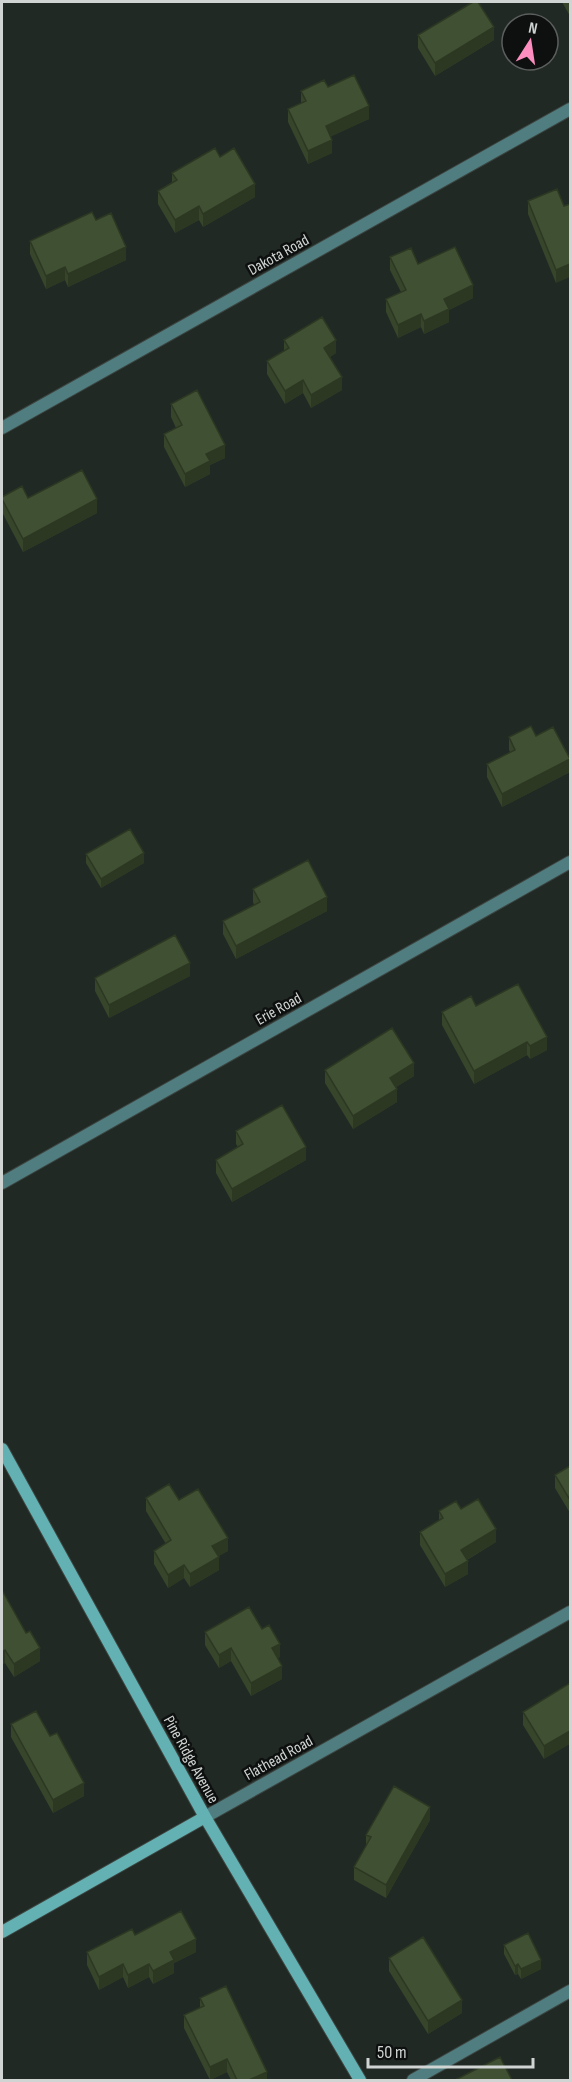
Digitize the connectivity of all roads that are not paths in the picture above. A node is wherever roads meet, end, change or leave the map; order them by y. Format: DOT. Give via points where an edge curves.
graph roads {
  1 [pos="570,109"];
  2 [pos="2,428"];
  3 [pos="570,862"];
  4 [pos="2,1183"];
  5 [pos="2,1449"];
  6 [pos="570,1612"];
  7 [pos="205,1817"];
  8 [pos="2,1932"];
  9 [pos="570,1991"];
  10 [pos="360,2080"];
  11 [pos="412,2080"];
  1 -- 2 [label="street, Dakota Road"];
  3 -- 4 [label="street, Erie Road"];
  5 -- 7 [label="street, Pine Ridge Avenue"];
  6 -- 7 [label="street, Flathead Road"];
  7 -- 8 [label="street, Flathead Road"];
  7 -- 10 [label="street, Pine Ridge Avenue"];
  9 -- 11 [label="street"];
}
